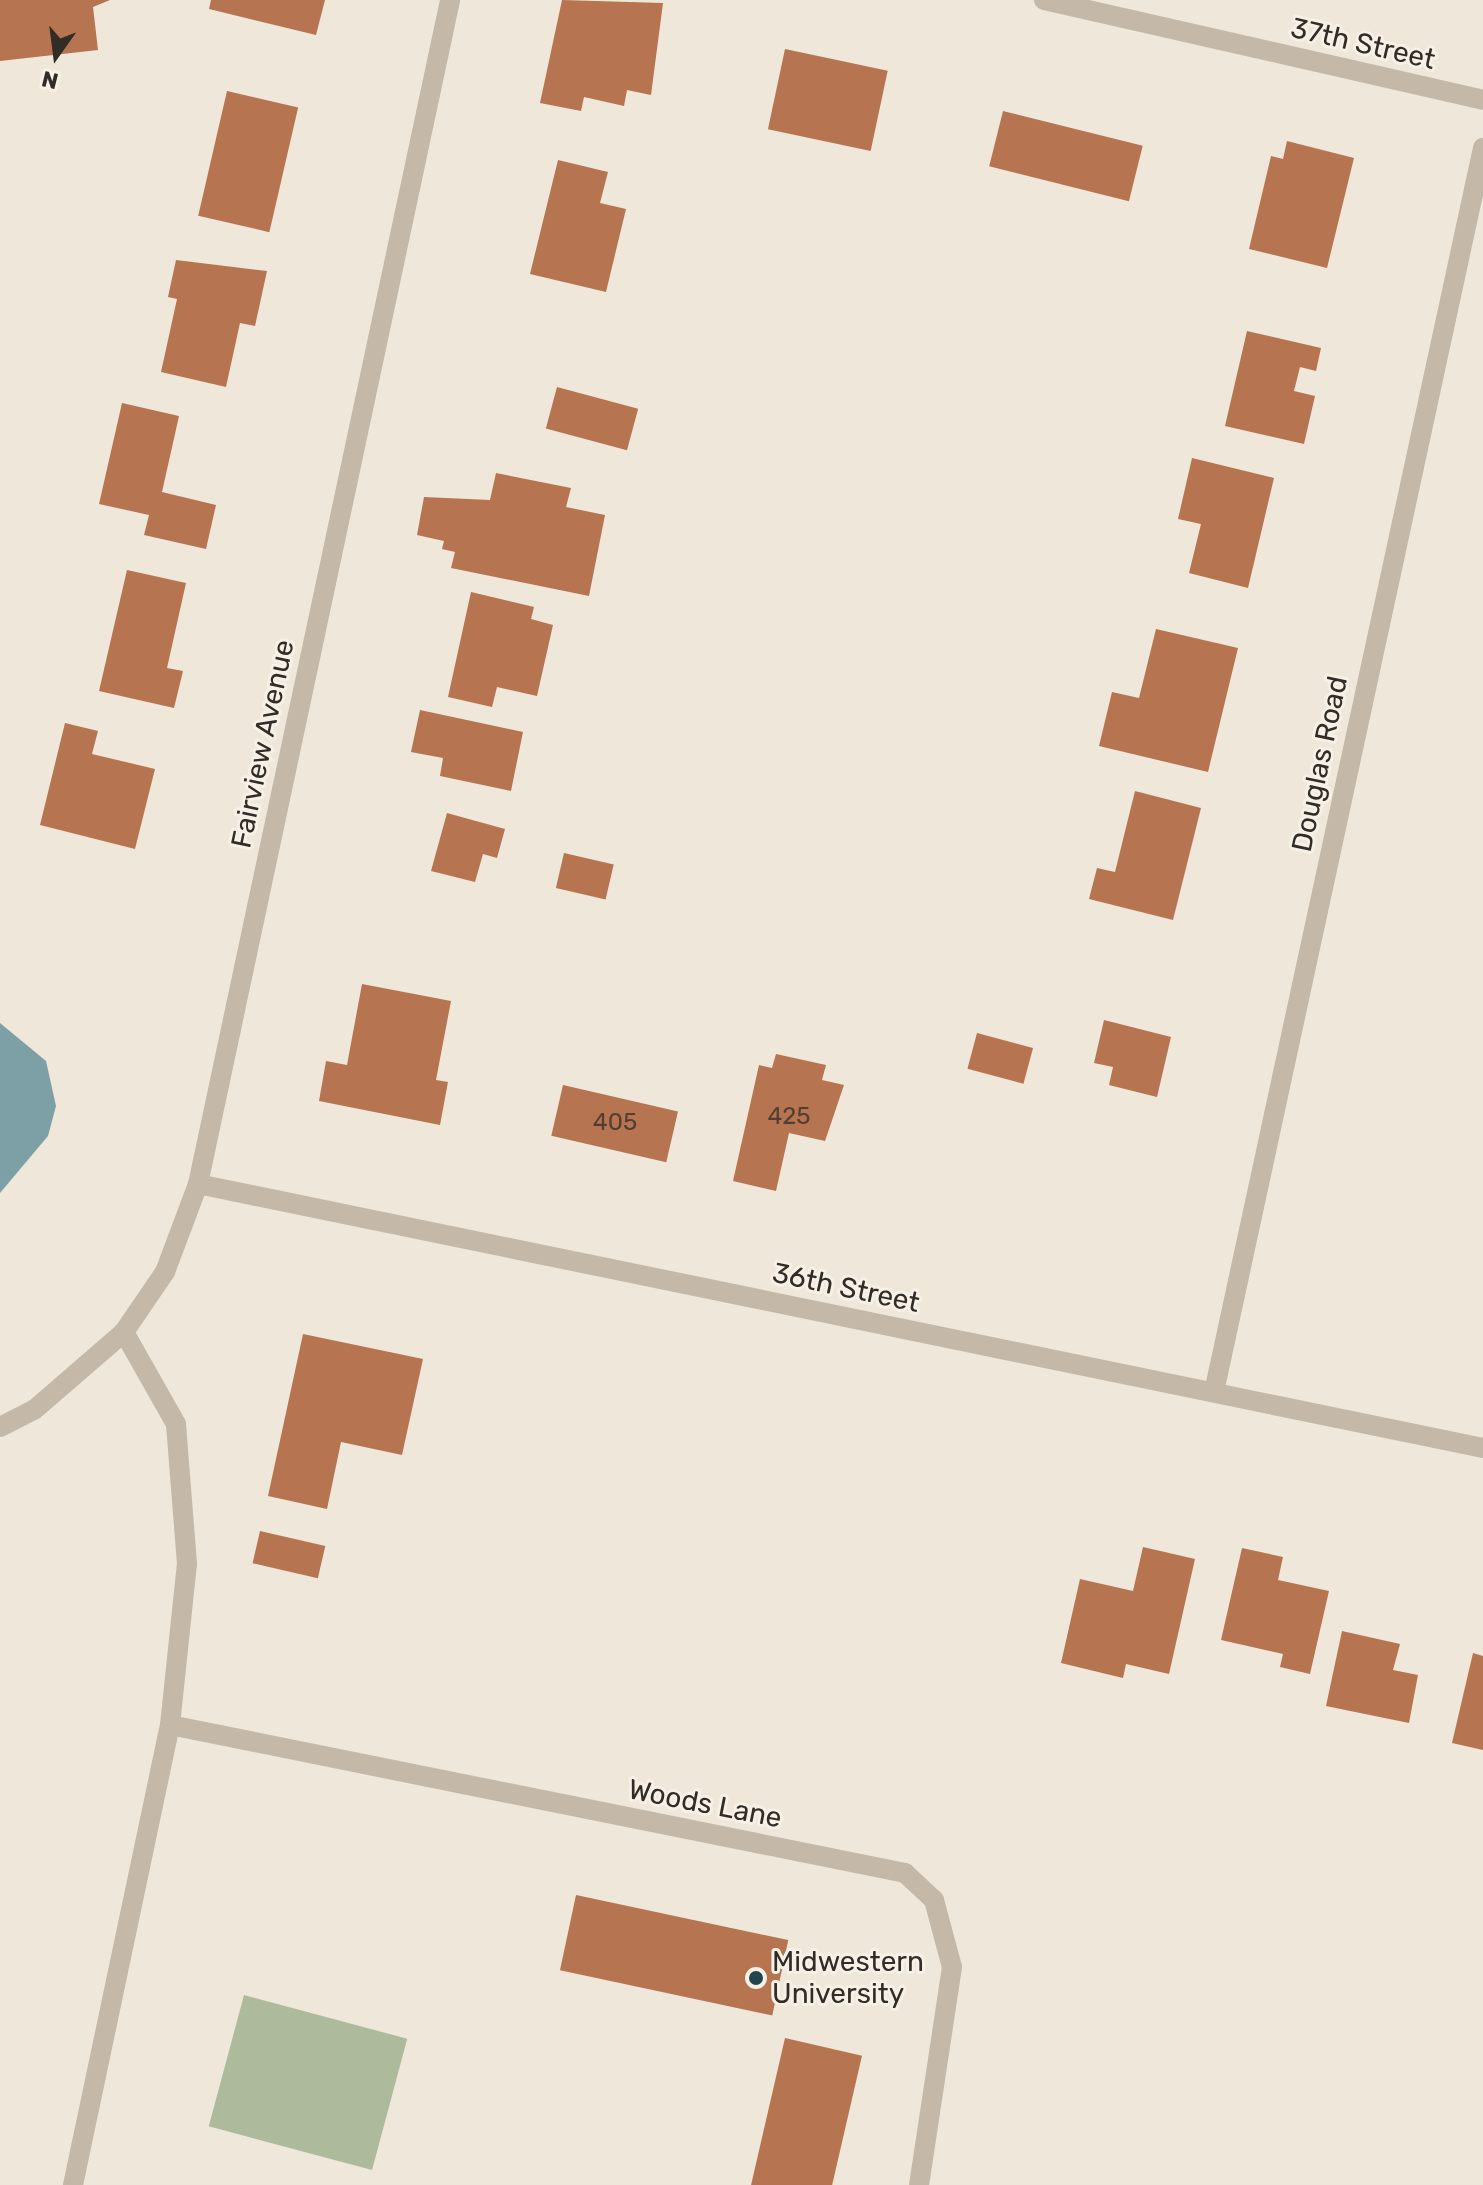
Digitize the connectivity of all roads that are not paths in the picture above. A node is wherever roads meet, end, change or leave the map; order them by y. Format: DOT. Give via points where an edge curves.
graph roads {
  1 [pos="450,0"];
  2 [pos="1044,0"];
  3 [pos="1483,100"];
  4 [pos="1483,148"];
  5 [pos="198,1184"];
  6 [pos="124,1332"];
  7 [pos="1214,1392"];
  8 [pos="0,1427"];
  9 [pos="1483,1448"];
  10 [pos="170,1725"];
  11 [pos="73,2185"];
  12 [pos="919,2185"];
  1 -- 5 [label="street, Fairview Avenue"];
  2 -- 3 [label="street, 37th Street"];
  4 -- 7 [label="street, Douglas Road"];
  5 -- 6 [label="street, Fairview Avenue" via="165,1272"];
  5 -- 7 [label="street, 36th Street"];
  6 -- 8 [label="street, Fairview Avenue" via="34,1410"];
  6 -- 10 [label="street" via="176,1424 187,1564"];
  7 -- 9 [label="street, 36th Street"];
  10 -- 11 [label="street"];
  10 -- 12 [label="street, Woods Lane" via="905,1873 934,1900 952,1967"];
}
